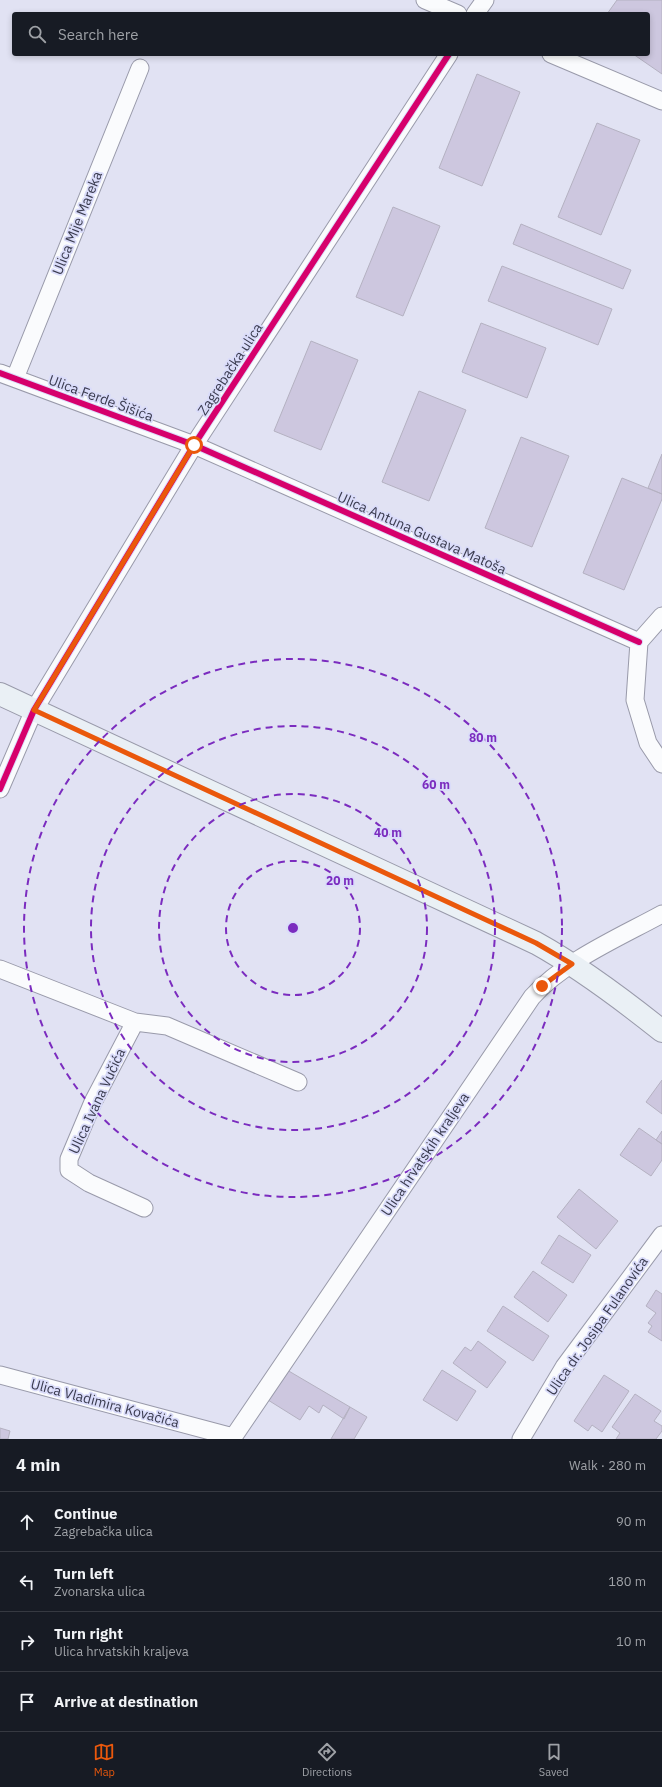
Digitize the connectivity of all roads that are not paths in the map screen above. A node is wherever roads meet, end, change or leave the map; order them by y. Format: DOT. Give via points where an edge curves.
graph roads {
  1 [pos="425,0"];
  2 [pos="485,0"];
  3 [pos="453,12"];
  4 [pos="477,12"];
  5 [pos="448,56"];
  6 [pos="556,56"];
  7 [pos="140,68"];
  8 [pos="662,101"];
  9 [pos="7,376"];
  10 [pos="194,445"];
  11 [pos="662,616"];
  12 [pos="639,642"];
  13 [pos="0,694"];
  14 [pos="34,710"];
  15 [pos="662,764"];
  16 [pos="0,789"];
  17 [pos="662,914"];
  18 [pos="572,964"];
  19 [pos="0,969"];
  20 [pos="135,1022"];
  21 [pos="662,1031"];
  22 [pos="298,1082"];
  23 [pos="144,1208"];
  24 [pos="662,1235"];
  25 [pos="0,1375"];
  26 [pos="232,1438"];
  27 [pos="520,1439"];
  1 -- 3 [label="street"];
  2 -- 4 [label="street"];
  5 -- 10 [label="street, Zagrebačka ulica"];
  6 -- 8 [label="street"];
  7 -- 9 [label="street, Ulica Mije Mareka"];
  9 -- 10 [label="street, Ulica Ferde Šišića"];
  10 -- 12 [label="street, Ulica Antuna Gustava Matoša"];
  10 -- 14 [label="street, Zagrebačka ulica"];
  11 -- 12 [label="street"];
  12 -- 15 [label="street" via="635,700 648,743"];
  13 -- 14 [label="main road"];
  14 -- 16 [label="street, Zagrebačka ulica"];
  14 -- 18 [label="main road" via="536,943"];
  17 -- 18 [label="street, Ulica hrvatskih kraljeva"];
  18 -- 21 [label="main road" via="615,993"];
  18 -- 26 [label="street, Ulica hrvatskih kraljeva" via="542,986 532,997"];
  19 -- 20 [label="street"];
  20 -- 22 [label="street" via="167,1026"];
  20 -- 23 [label="street, Ulica Ivana Vučića" via="93,1102 69,1159 69,1170 89,1183"];
  24 -- 27 [label="street, Ulica dr. Josipa Fulanovića" via="564,1367"];
  25 -- 26 [label="street, Ulica Vladimira Kovačića"];
}
